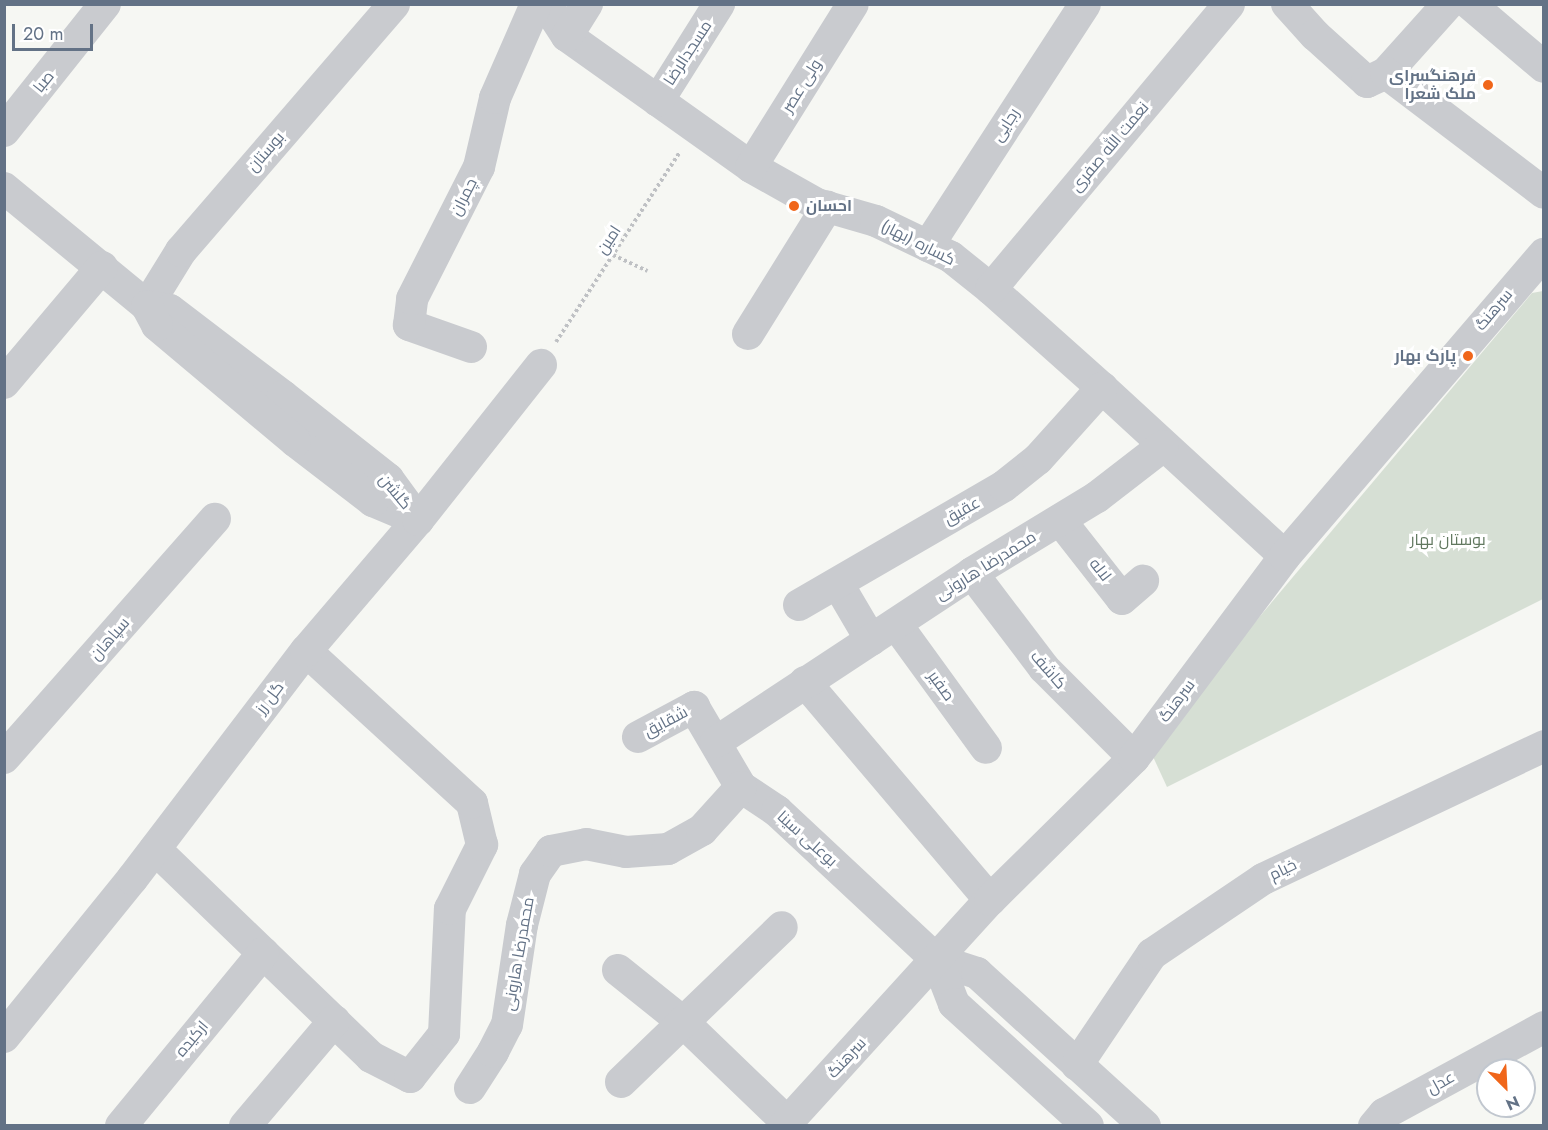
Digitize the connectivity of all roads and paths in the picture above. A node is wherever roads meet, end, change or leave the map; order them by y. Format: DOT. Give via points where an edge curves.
graph roads {
  1 [pos="394,4"];
  2 [pos="536,4"];
  3 [pos="546,4"];
  4 [pos="586,4"];
  5 [pos="719,4"];
  6 [pos="853,4"];
  7 [pos="1085,4"];
  8 [pos="1230,4"];
  9 [pos="1287,4"];
  10 [pos="1448,4"];
  11 [pos="1470,4"];
  12 [pos="98,7"];
  13 [pos="567,36"];
  14 [pos="1544,68"];
  15 [pos="1386,73"];
  16 [pos="658,101"];
  17 [pos="696,127"];
  18 [pos="4,131"];
  19 [pos="751,167"];
  20 [pos="4,188"];
  21 [pos="1544,193"];
  22 [pos="827,207"];
  23 [pos="928,246"];
  24 [pos="1544,254"];
  25 [pos="613,255"];
  26 [pos="102,267"];
  27 [pos="647,271"];
  28 [pos="991,289"];
  29 [pos="147,306"];
  30 [pos="748,334"];
  31 [pos="471,347"];
  32 [pos="541,365"];
  33 [pos="4,383"];
  34 [pos="1102,388"];
  35 [pos="1163,446"];
  36 [pos="215,519"];
  37 [pos="418,520"];
  38 [pos="1060,520"];
  39 [pos="1285,556"];
  40 [pos="972,573"];
  41 [pos="1143,581"];
  42 [pos="838,585"];
  43 [pos="799,605"];
  44 [pos="884,632"];
  45 [pos="306,651"];
  46 [pos="805,681"];
  47 [pos="694,707"];
  48 [pos="638,737"];
  49 [pos="716,742"];
  50 [pos="1544,746"];
  51 [pos="986,748"];
  52 [pos="4,759"];
  53 [pos="1134,759"];
  54 [pos="741,787"];
  55 [pos="155,849"];
  56 [pos="990,900"];
  57 [pos="782,927"];
  58 [pos="263,953"];
  59 [pos="937,960"];
  60 [pos="618,970"];
  61 [pos="334,1021"];
  62 [pos="683,1022"];
  63 [pos="1544,1027"];
  64 [pos="4,1037"];
  65 [pos="1077,1065"];
  66 [pos="621,1082"];
  67 [pos="470,1088"];
  68 [pos="786,1124"];
  69 [pos="1084,1124"];
  70 [pos="121,1125"];
  71 [pos="245,1125"];
  72 [pos="1145,1125"];
  73 [pos="1374,1125"];
  1 -- 29 [label="street, بوستان" via="181,251"];
  2 -- 31 [label="street, چمران" via="495,98 479,167 412,299 409,325"];
  3 -- 13 [label="street, کساره (بهار)"];
  4 -- 13 [label="street"];
  5 -- 16 [label="street, مسجدالرضا"];
  6 -- 19 [label="street, ولی عصر"];
  7 -- 23 [label="street, رجایی"];
  8 -- 28 [label="street, نعمت الله صفری"];
  9 -- 15 [label="street" via="1368,82"];
  10 -- 15 [label="street"];
  11 -- 14 [label="street"];
  12 -- 18 [label="street, صبا"];
  13 -- 16 [label="street, کساره (بهار)"];
  15 -- 21 [label="street"];
  16 -- 17 [label="street, کساره (بهار)"];
  17 -- 19 [label="street, کساره (بهار)"];
  17 -- 25 [label="path, امین"];
  19 -- 22 [label="street, کساره (بهار)"];
  20 -- 26 [label="street, گلشن"];
  22 -- 23 [label="street, کساره (بهار)" via="876,221"];
  22 -- 30 [label="street"];
  23 -- 28 [label="street, کساره (بهار)" via="951,257"];
  24 -- 39 [label="street, سرهنگ"];
  25 -- 27 [label="path"];
  25 -- 32 [label="path, امین"];
  26 -- 29 [label="street, گلشن"];
  26 -- 33 [label="street"];
  28 -- 34 [label="street, کساره (بهار)"];
  29 -- 37 [label="street, گلشن" via="170,310 283,396 388,479"];
  32 -- 37 [label="street, گل رز"];
  34 -- 35 [label="street, کساره (بهار)"];
  34 -- 42 [label="street, عقیق" via="1038,459 1004,486"];
  35 -- 38 [label="street, محمدرضا هارونی"];
  35 -- 39 [label="street, کساره (بهار)"];
  36 -- 52 [label="street, سپاهان"];
  37 -- 45 [label="street, گل رز"];
  38 -- 40 [label="street, محمدرضا هارونی"];
  38 -- 41 [label="street, لاله" via="1122,599"];
  39 -- 53 [label="street, سرهنگ"];
  40 -- 44 [label="street, محمدرضا هارونی"];
  40 -- 53 [label="street, کاشف" via="1044,668"];
  42 -- 43 [label="street, عقیق"];
  42 -- 44 [label="street, صفیر"];
  44 -- 46 [label="street, محمدرضا هارونی"];
  44 -- 51 [label="street, صفیر"];
  45 -- 55 [label="street, گل رز"];
  45 -- 61 [label="street" via="472,803 482,845 450,909 444,1034 410,1077 371,1057"];
  46 -- 49 [label="street, محمدرضا هارونی"];
  46 -- 56 [label="street"];
  47 -- 48 [label="street, شقایق"];
  47 -- 49 [label="street, بوعلی سینا"];
  49 -- 54 [label="street, بوعلی سینا"];
  50 -- 65 [label="street, خیام" via="1263,879 1152,954"];
  53 -- 56 [label="street, سرهنگ"];
  54 -- 59 [label="street, بوعلی سینا" via="777,812"];
  54 -- 67 [label="street, محمدرضا هارونی" via="702,830 668,849 626,852 586,844 551,851 535,874 522,925 507,1025"];
  55 -- 58 [label="street"];
  55 -- 64 [label="street, گل رز"];
  56 -- 59 [label="street, سرهنگ"];
  57 -- 62 [label="street"];
  58 -- 61 [label="street"];
  58 -- 70 [label="street, ارکیده"];
  59 -- 65 [label="street, بوعلی سینا" via="977,973"];
  59 -- 68 [label="street, سرهنگ"];
  59 -- 69 [label="street, بوعلی سینا" via="954,1004"];
  60 -- 62 [label="street"];
  61 -- 71 [label="street"];
  62 -- 66 [label="street"];
  62 -- 68 [label="street"];
  63 -- 73 [label="street, عدل" via="1384,1114"];
  65 -- 72 [label="street, بوعلی سینا"];
}
